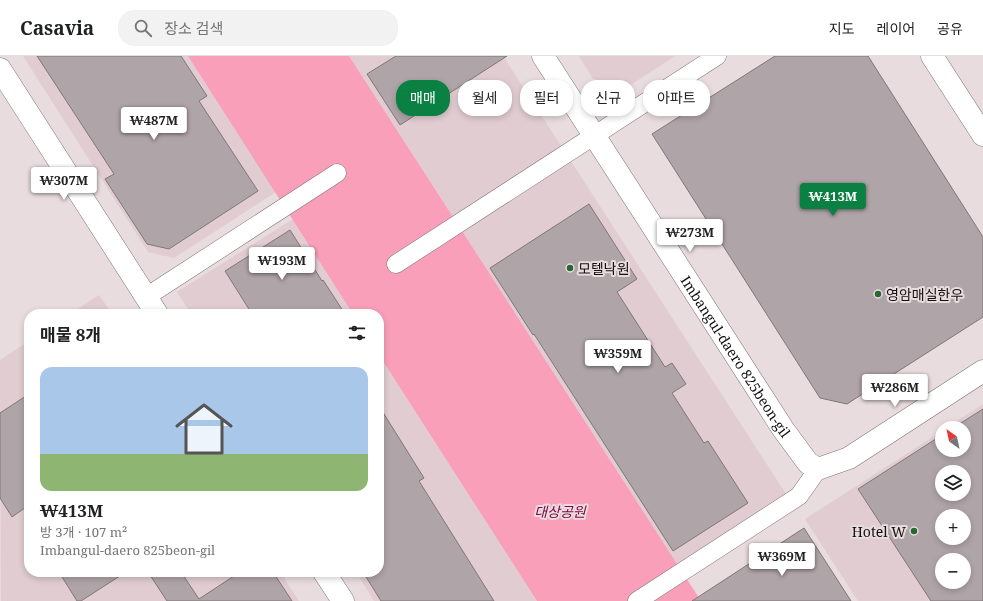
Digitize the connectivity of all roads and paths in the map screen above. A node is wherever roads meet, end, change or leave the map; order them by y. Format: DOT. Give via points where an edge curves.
graph roads {
  1 [pos="543,56"];
  2 [pos="717,56"];
  3 [pos="932,56"];
  4 [pos="0,69"];
  5 [pos="983,135"];
  6 [pos="594,136"];
  7 [pos="337,173"];
  8 [pos="396,264"];
  9 [pos="152,306"];
  10 [pos="983,371"];
  11 [pos="818,469"];
  12 [pos="327,577"];
  13 [pos="343,601"];
  14 [pos="637,601"];
  1 -- 6 [label="street, Imbangul-daero 825beon-gil"];
  2 -- 6 [label="street"];
  3 -- 5 [label="street"];
  4 -- 9 [label="street"];
  6 -- 8 [label="street"];
  6 -- 11 [label="street, Imbangul-daero 825beon-gil" via="786,434 808,463"];
  7 -- 9 [label="street"];
  10 -- 11 [label="street" via="850,458"];
  11 -- 14 [label="street" via="799,496"];
  12 -- 13 [label="street"];
}
